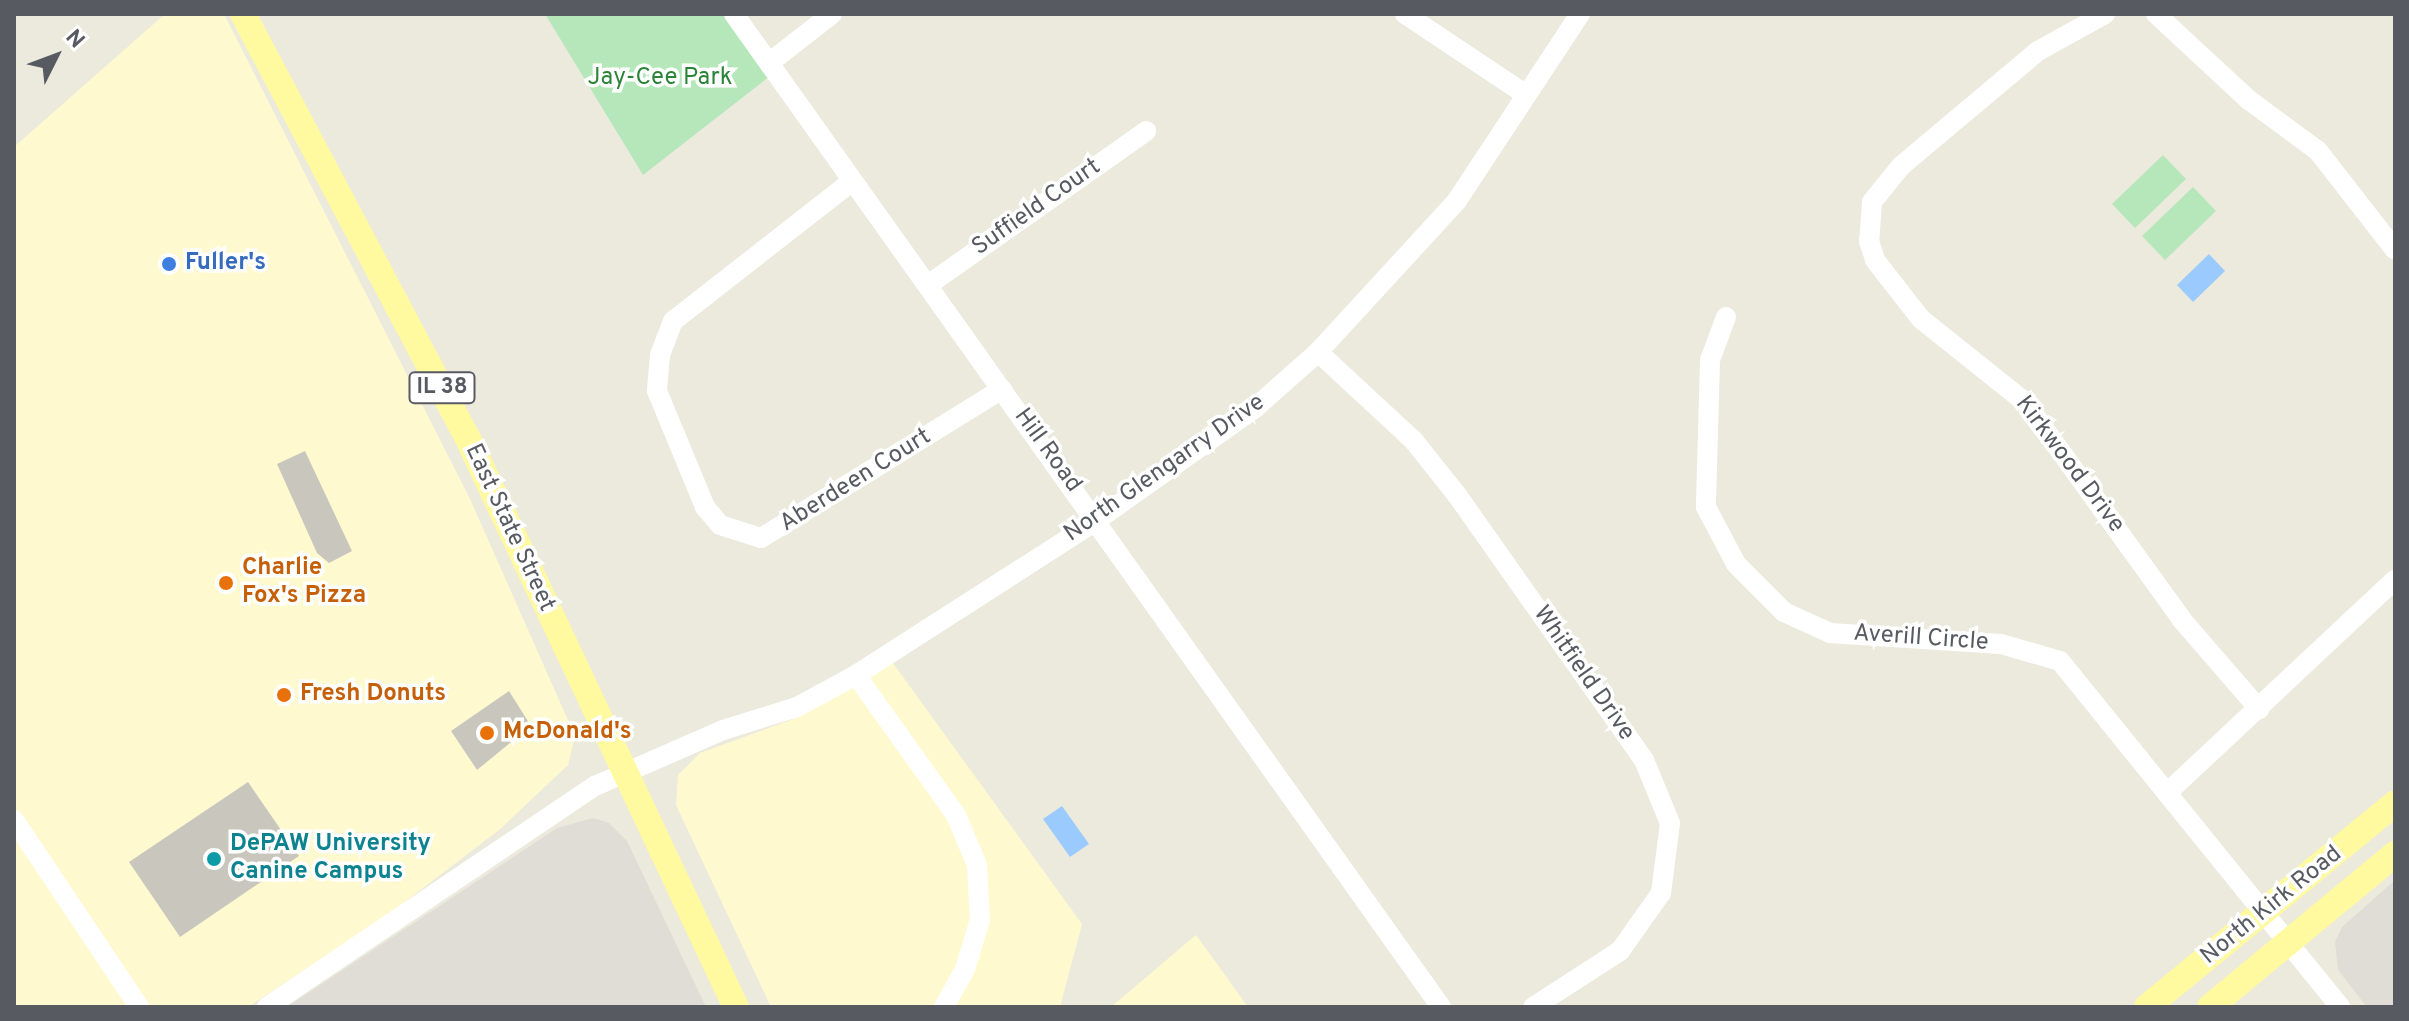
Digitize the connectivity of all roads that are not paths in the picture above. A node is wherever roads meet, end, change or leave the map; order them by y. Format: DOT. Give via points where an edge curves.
graph roads {
  1 [pos="243,14"];
  2 [pos="734,14"];
  3 [pos="832,14"];
  4 [pos="1405,14"];
  5 [pos="1580,14"];
  6 [pos="2105,14"];
  7 [pos="2156,14"];
  8 [pos="769,63"];
  9 [pos="1525,94"];
  10 [pos="1146,131"];
  11 [pos="851,182"];
  12 [pos="2395,250"];
  13 [pos="928,285"];
  14 [pos="1726,317"];
  15 [pos="1318,352"];
  16 [pos="1002,389"];
  17 [pos="1097,520"];
  18 [pos="2395,580"];
  19 [pos="856,675"];
  20 [pos="2259,709"];
  21 [pos="625,770"];
  22 [pos="2167,793"];
  23 [pos="2395,803"];
  24 [pos="14,820"];
  25 [pos="2395,854"];
  26 [pos="2265,916"];
  27 [pos="2289,944"];
  28 [pos="139,1007"];
  29 [pos="267,1007"];
  30 [pos="736,1007"];
  31 [pos="944,1007"];
  32 [pos="1441,1007"];
  33 [pos="1533,1007"];
  34 [pos="2147,1007"];
  35 [pos="2210,1007"];
  36 [pos="2340,1007"];
  1 -- 21 [label="main road, East State Street / IL 38" via="463,429"];
  2 -- 8 [label="street, Hill Road"];
  3 -- 8 [label="street"];
  4 -- 9 [label="street"];
  5 -- 9 [label="street, North Glengarry Drive"];
  6 -- 20 [label="street, Kirkwood Drive" via="2038,51 1901,166 1872,202 1869,241 1875,260 1921,319 2025,402 2182,620"];
  7 -- 12 [label="street" via="2249,100 2318,151"];
  8 -- 11 [label="street, Hill Road"];
  9 -- 15 [label="street, North Glengarry Drive" via="1456,202"];
  10 -- 13 [label="street, Suffield Court"];
  11 -- 13 [label="street, Hill Road"];
  11 -- 16 [label="street, Aberdeen Court" via="673,321 660,355 657,391 705,507 720,525 761,538"];
  13 -- 16 [label="street, Hill Road"];
  14 -- 22 [label="street, Averill Circle" via="1710,360 1706,507 1723,544 1764,594 1830,633 2044,652 2089,692"];
  15 -- 17 [label="street, North Glengarry Drive" via="1255,408"];
  15 -- 33 [label="street, Whitfield Drive" via="1414,441 1457,495 1644,760 1670,823 1661,893 1620,951"];
  16 -- 17 [label="street, Hill Road"];
  17 -- 19 [label="street, North Glengarry Drive"];
  17 -- 32 [label="street, Hill Road"];
  18 -- 20 [label="street"];
  19 -- 21 [label="street, North Glengarry Drive" via="797,707"];
  19 -- 31 [label="street" via="956,815 977,865 980,920 965,969"];
  20 -- 22 [label="street"];
  21 -- 29 [label="street, North Glengarry Drive"];
  21 -- 30 [label="main road, East State Street / IL 38"];
  22 -- 26 [label="street, Averill Circle"];
  23 -- 26 [label="main road, North Kirk Road"];
  24 -- 28 [label="street"];
  25 -- 27 [label="main road, North Kirk Road"];
  26 -- 27 [label="street, Averill Circle"];
  26 -- 34 [label="main road, North Kirk Road"];
  27 -- 35 [label="main road, North Kirk Road"];
  27 -- 36 [label="street, Averill Circle"];
}
